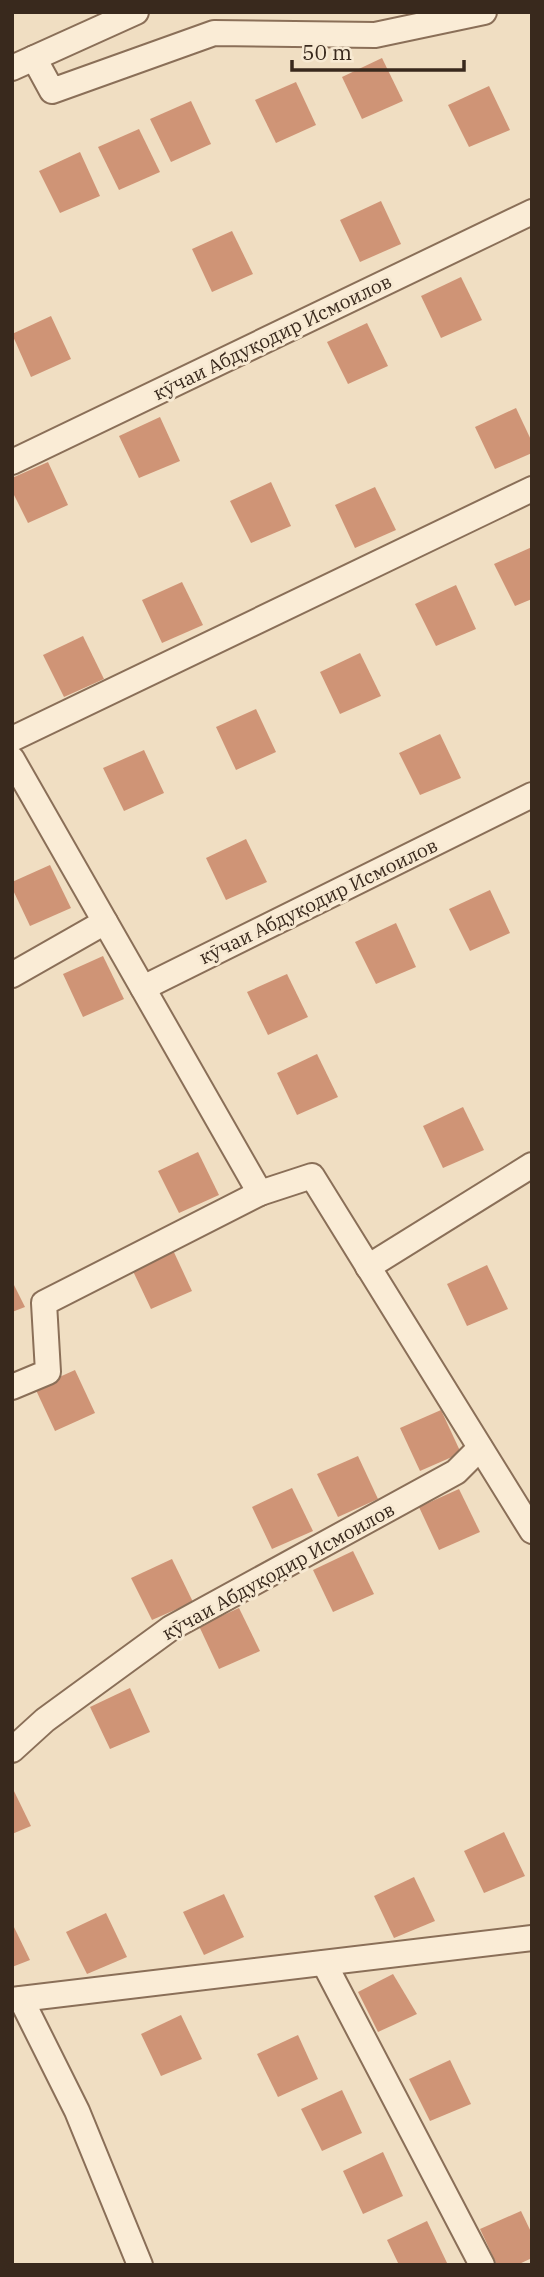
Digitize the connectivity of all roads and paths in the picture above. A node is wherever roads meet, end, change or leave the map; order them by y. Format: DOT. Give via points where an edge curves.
graph roads {
  1 [pos="136,12"];
  2 [pos="484,12"];
  3 [pos="23,63"];
  4 [pos="532,212"];
  5 [pos="12,462"];
  6 [pos="532,489"];
  7 [pos="12,739"];
  8 [pos="12,759"];
  9 [pos="532,795"];
  10 [pos="105,922"];
  11 [pos="12,975"];
  12 [pos="143,988"];
  13 [pos="532,1165"];
  14 [pos="260,1192"];
  15 [pos="368,1267"];
  16 [pos="12,1387"];
  17 [pos="481,1448"];
  18 [pos="525,1503"];
  19 [pos="532,1531"];
  20 [pos="12,1750"];
  21 [pos="532,1938"];
  22 [pos="324,1963"];
  23 [pos="17,2000"];
  24 [pos="140,2265"];
  25 [pos="482,2265"];
  1 -- 3 [label="street"];
  2 -- 3 [label="street" via="375,35 214,33 52,91"];
  4 -- 5 [label="street, кӯчаи Абдуқодир Исмоилов"];
  6 -- 7 [label="street"];
  8 -- 10 [label="street"];
  9 -- 12 [label="street, кӯчаи Абдуқодир Исмоилов"];
  10 -- 11 [label="street"];
  10 -- 12 [label="street"];
  12 -- 14 [label="street"];
  13 -- 15 [label="street"];
  14 -- 15 [label="street" via="312,1176"];
  14 -- 16 [label="street" via="44,1303 48,1372"];
  15 -- 17 [label="street"];
  17 -- 18 [label="street"];
  17 -- 20 [label="street, кӯчаи Абдуқодир Исмоилов" via="456,1472 172,1628 45,1720"];
  18 -- 19 [label="street"];
  21 -- 22 [label="street"];
  22 -- 23 [label="street"];
  22 -- 25 [label="street"];
  23 -- 24 [label="street" via="77,2111"];
}
